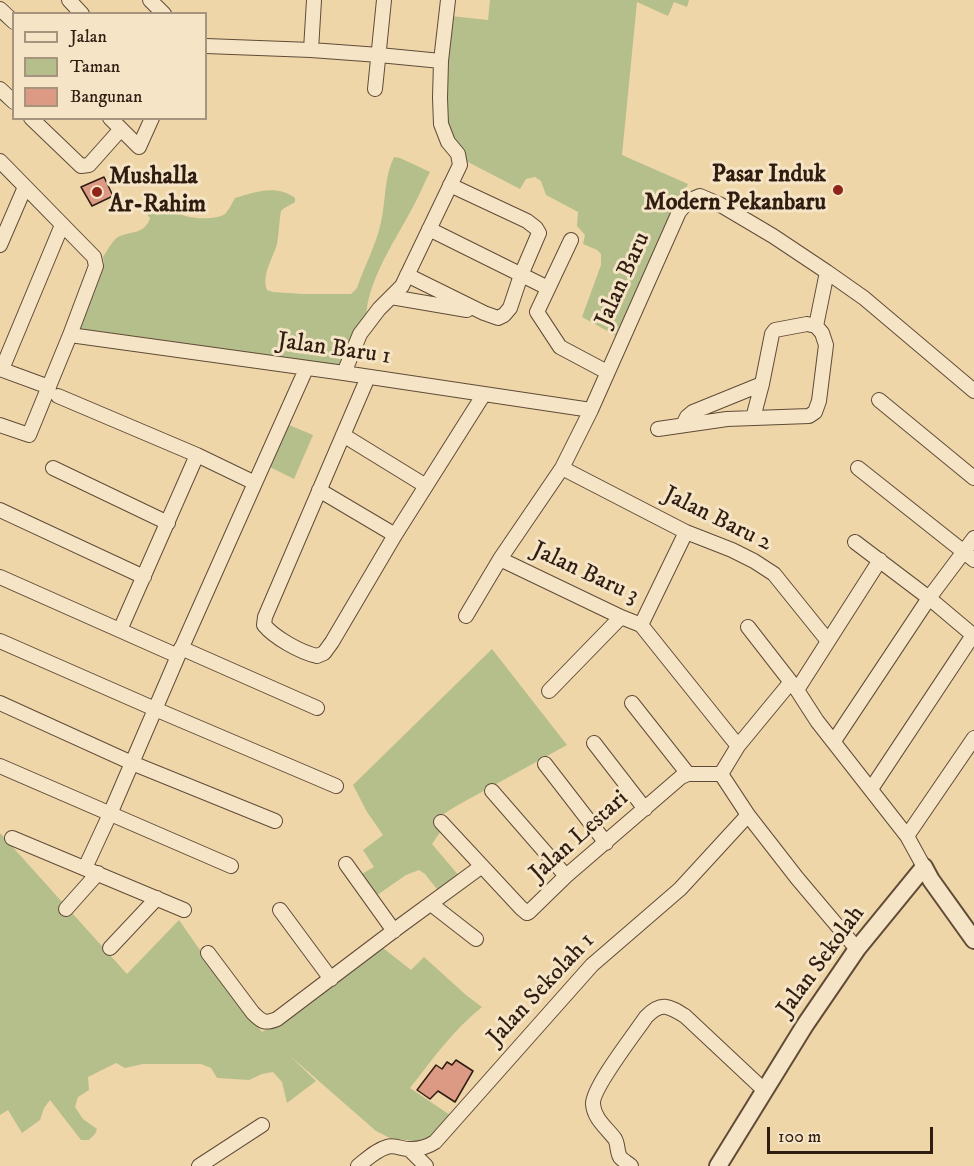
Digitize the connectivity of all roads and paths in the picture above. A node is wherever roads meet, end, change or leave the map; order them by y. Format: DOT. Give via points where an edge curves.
graph roads {
  1 [pos="69,0"];
  2 [pos="150,0"];
  3 [pos="314,0"];
  4 [pos="384,0"];
  5 [pos="448,0"];
  6 [pos="0,9"];
  7 [pos="80,12"];
  8 [pos="163,12"];
  9 [pos="12,20"];
  10 [pos="207,46"];
  11 [pos="311,50"];
  12 [pos="379,55"];
  13 [pos="441,61"];
  14 [pos="0,89"];
  15 [pos="375,89"];
  16 [pos="12,100"];
  17 [pos="33,120"];
  18 [pos="112,120"];
  19 [pos="151,120"];
  20 [pos="121,129"];
  21 [pos="0,161"];
  22 [pos="450,185"];
  23 [pos="25,187"];
  24 [pos="62,225"];
  25 [pos="429,229"];
  26 [pos="571,240"];
  27 [pos="0,245"];
  28 [pos="827,272"];
  29 [pos="407,275"];
  30 [pos="521,275"];
  31 [pos="548,288"];
  32 [pos="391,297"];
  33 [pos="484,313"];
  34 [pos="816,326"];
  35 [pos="70,335"];
  36 [pos="1,369"];
  37 [pos="306,369"];
  38 [pos="607,372"];
  39 [pos="345,373"];
  40 [pos="368,377"];
  41 [pos="762,384"];
  42 [pos="54,391"];
  43 [pos="974,391"];
  44 [pos="484,394"];
  45 [pos="879,400"];
  46 [pos="591,411"];
  47 [pos="753,418"];
  48 [pos="0,425"];
  49 [pos="683,426"];
  50 [pos="658,429"];
  51 [pos="343,435"];
  52 [pos="197,455"];
  53 [pos="53,468"];
  54 [pos="562,468"];
  55 [pos="858,468"];
  56 [pos="974,478"];
  57 [pos="255,483"];
  58 [pos="426,486"];
  59 [pos="319,490"];
  60 [pos="0,510"];
  61 [pos="168,523"];
  62 [pos="686,532"];
  63 [pos="395,535"];
  64 [pos="974,538"];
  65 [pos="855,542"];
  66 [pos="969,556"];
  67 [pos="500,559"];
  68 [pos="880,560"];
  69 [pos="0,577"];
  70 [pos="144,577"];
  71 [pos="929,598"];
  72 [pos="466,616"];
  73 [pos="621,617"];
  74 [pos="641,625"];
  75 [pos="748,627"];
  76 [pos="120,630"];
  77 [pos="974,635"];
  78 [pos="0,641"];
  79 [pos="828,642"];
  80 [pos="179,652"];
  81 [pos="793,687"];
  82 [pos="549,691"];
  83 [pos="0,703"];
  84 [pos="632,703"];
  85 [pos="317,708"];
  86 [pos="155,709"];
  87 [pos="974,738"];
  88 [pos="834,741"];
  89 [pos="594,743"];
  90 [pos="738,746"];
  91 [pos="132,763"];
  92 [pos="545,764"];
  93 [pos="0,766"];
  94 [pos="688,774"];
  95 [pos="721,774"];
  96 [pos="336,786"];
  97 [pos="871,789"];
  98 [pos="492,791"];
  99 [pos="645,809"];
  100 [pos="110,814"];
  101 [pos="748,815"];
  102 [pos="275,821"];
  103 [pos="441,822"];
  104 [pos="907,836"];
  105 [pos="12,838"];
  106 [pos="606,843"];
  107 [pos="346,864"];
  108 [pos="231,866"];
  109 [pos="482,866"];
  110 [pos="924,867"];
  111 [pos="92,871"];
  112 [pos="566,876"];
  113 [pos="157,898"];
  114 [pos="431,904"];
  115 [pos="66,909"];
  116 [pos="184,910"];
  117 [pos="280,910"];
  118 [pos="394,931"];
  119 [pos="476,939"];
  120 [pos="974,940"];
  121 [pos="110,948"];
  122 [pos="857,949"];
  123 [pos="208,953"];
  124 [pos="331,979"];
  125 [pos="765,1090"];
  126 [pos="262,1125"];
  127 [pos="410,1150"];
  128 [pos="198,1166"];
  129 [pos="358,1166"];
  130 [pos="426,1166"];
  131 [pos="631,1166"];
  132 [pos="718,1166"];
  1 -- 7 [label="street"];
  2 -- 8 [label="street"];
  3 -- 11 [label="street"];
  4 -- 12 [label="street"];
  5 -- 13 [label="street"];
  6 -- 9 [label="street"];
  10 -- 11 [label="street"];
  11 -- 12 [label="street"];
  12 -- 13 [label="street"];
  12 -- 15 [label="street"];
  13 -- 22 [label="street" via="441,124 460,165"];
  14 -- 16 [label="street"];
  17 -- 20 [label="street" via="81,166 89,165"];
  18 -- 20 [label="street"];
  19 -- 20 [label="street" via="139,147"];
  21 -- 23 [label="street"];
  22 -- 25 [label="street"];
  22 -- 30 [label="street" via="536,228 539,233"];
  23 -- 24 [label="street"];
  23 -- 27 [label="street"];
  24 -- 35 [label="street" via="94,257 96,267"];
  24 -- 36 [label="street"];
  25 -- 29 [label="street"];
  25 -- 30 [label="street"];
  26 -- 31 [label="street"];
  28 -- 34 [label="street"];
  28 -- 38 [label="street, Jalan Baru" via="719,204 700,196 688,201"];
  28 -- 43 [label="street, Jalan Baru" via="864,298"];
  29 -- 32 [label="street"];
  29 -- 33 [label="street"];
  30 -- 31 [label="street"];
  30 -- 33 [label="street" via="504,315 498,318"];
  31 -- 38 [label="street" via="537,312 560,347"];
  32 -- 33 [label="street"];
  32 -- 39 [label="street" via="360,334"];
  34 -- 41 [label="street" via="775,330"];
  34 -- 47 [label="street" via="826,345 815,412 809,416"];
  35 -- 37 [label="street, Jalan Baru 1"];
  35 -- 42 [label="street"];
  36 -- 42 [label="street"];
  37 -- 39 [label="street, Jalan Baru 1"];
  37 -- 57 [label="street"];
  38 -- 46 [label="street, Jalan Baru"];
  39 -- 40 [label="street, Jalan Baru 1"];
  40 -- 44 [label="street, Jalan Baru 1"];
  40 -- 51 [label="street"];
  41 -- 47 [label="street"];
  41 -- 49 [label="street" via="693,412"];
  42 -- 48 [label="street" via="29,435"];
  42 -- 52 [label="street"];
  44 -- 46 [label="street, Jalan Baru 1"];
  44 -- 58 [label="street"];
  45 -- 56 [label="street"];
  46 -- 54 [label="street, Jalan Baru"];
  47 -- 49 [label="street"];
  49 -- 50 [label="street"];
  51 -- 58 [label="street"];
  51 -- 59 [label="street"];
  52 -- 57 [label="street"];
  52 -- 61 [label="street"];
  53 -- 61 [label="street"];
  54 -- 62 [label="street, Jalan Baru 2"];
  54 -- 67 [label="street, Jalan Baru"];
  55 -- 66 [label="street"];
  57 -- 80 [label="street"];
  58 -- 63 [label="street"];
  59 -- 63 [label="street"];
  59 -- 63 [label="street" via="265,617 264,625 278,637 309,654 317,656 324,652"];
  60 -- 70 [label="street"];
  61 -- 70 [label="street"];
  62 -- 74 [label="street"];
  62 -- 79 [label="street, Jalan Baru 2" via="732,550 774,574"];
  64 -- 66 [label="street"];
  65 -- 68 [label="street"];
  66 -- 71 [label="street"];
  67 -- 72 [label="street, Jalan Baru"];
  67 -- 73 [label="street, Jalan Baru 3"];
  68 -- 71 [label="street"];
  68 -- 79 [label="street"];
  69 -- 76 [label="street"];
  70 -- 76 [label="street"];
  71 -- 77 [label="street"];
  71 -- 88 [label="street"];
  73 -- 74 [label="street, Jalan Baru 3"];
  73 -- 82 [label="street"];
  74 -- 90 [label="street, Jalan Baru 3"];
  75 -- 81 [label="street"];
  76 -- 80 [label="street"];
  77 -- 97 [label="street"];
  78 -- 86 [label="street"];
  79 -- 81 [label="street"];
  80 -- 85 [label="street"];
  80 -- 86 [label="street"];
  81 -- 88 [label="street"];
  81 -- 90 [label="street"];
  83 -- 91 [label="street"];
  84 -- 94 [label="street"];
  86 -- 91 [label="street"];
  86 -- 96 [label="street"];
  87 -- 104 [label="street"];
  88 -- 97 [label="street"];
  89 -- 99 [label="street"];
  90 -- 95 [label="street"];
  91 -- 100 [label="street"];
  91 -- 102 [label="street"];
  92 -- 106 [label="street"];
  93 -- 100 [label="street"];
  94 -- 95 [label="street"];
  94 -- 99 [label="street, Jalan Lestari"];
  95 -- 101 [label="street"];
  97 -- 104 [label="street"];
  98 -- 112 [label="street"];
  99 -- 106 [label="street, Jalan Lestari"];
  100 -- 108 [label="street"];
  100 -- 111 [label="street"];
  101 -- 122 [label="street"];
  101 -- 127 [label="street, Jalan Sekolah 1" via="680,889 592,965 435,1142"];
  103 -- 109 [label="street"];
  104 -- 110 [label="street"];
  105 -- 111 [label="street"];
  106 -- 112 [label="street, Jalan Lestari"];
  107 -- 118 [label="street"];
  109 -- 112 [label="street, Jalan Lestari" via="527,913"];
  109 -- 114 [label="street"];
  110 -- 120 [label="street"];
  110 -- 122 [label="street, Jalan Sekolah"];
  111 -- 113 [label="street"];
  111 -- 115 [label="street"];
  113 -- 116 [label="street"];
  113 -- 121 [label="street"];
  114 -- 118 [label="street"];
  114 -- 119 [label="street"];
  117 -- 124 [label="street"];
  118 -- 124 [label="street"];
  122 -- 125 [label="street, Jalan Sekolah"];
  123 -- 124 [label="street" via="261,1021 277,1019"];
  125 -- 131 [label="street" via="685,1017 672,1008 661,1006 653,1010 594,1095 596,1116 616,1141 620,1157"];
  125 -- 132 [label="street, Jalan Sekolah"];
  126 -- 128 [label="street"];
  127 -- 129 [label="street, Jalan Sekolah 1" via="389,1146"];
  127 -- 130 [label="street"];
}
